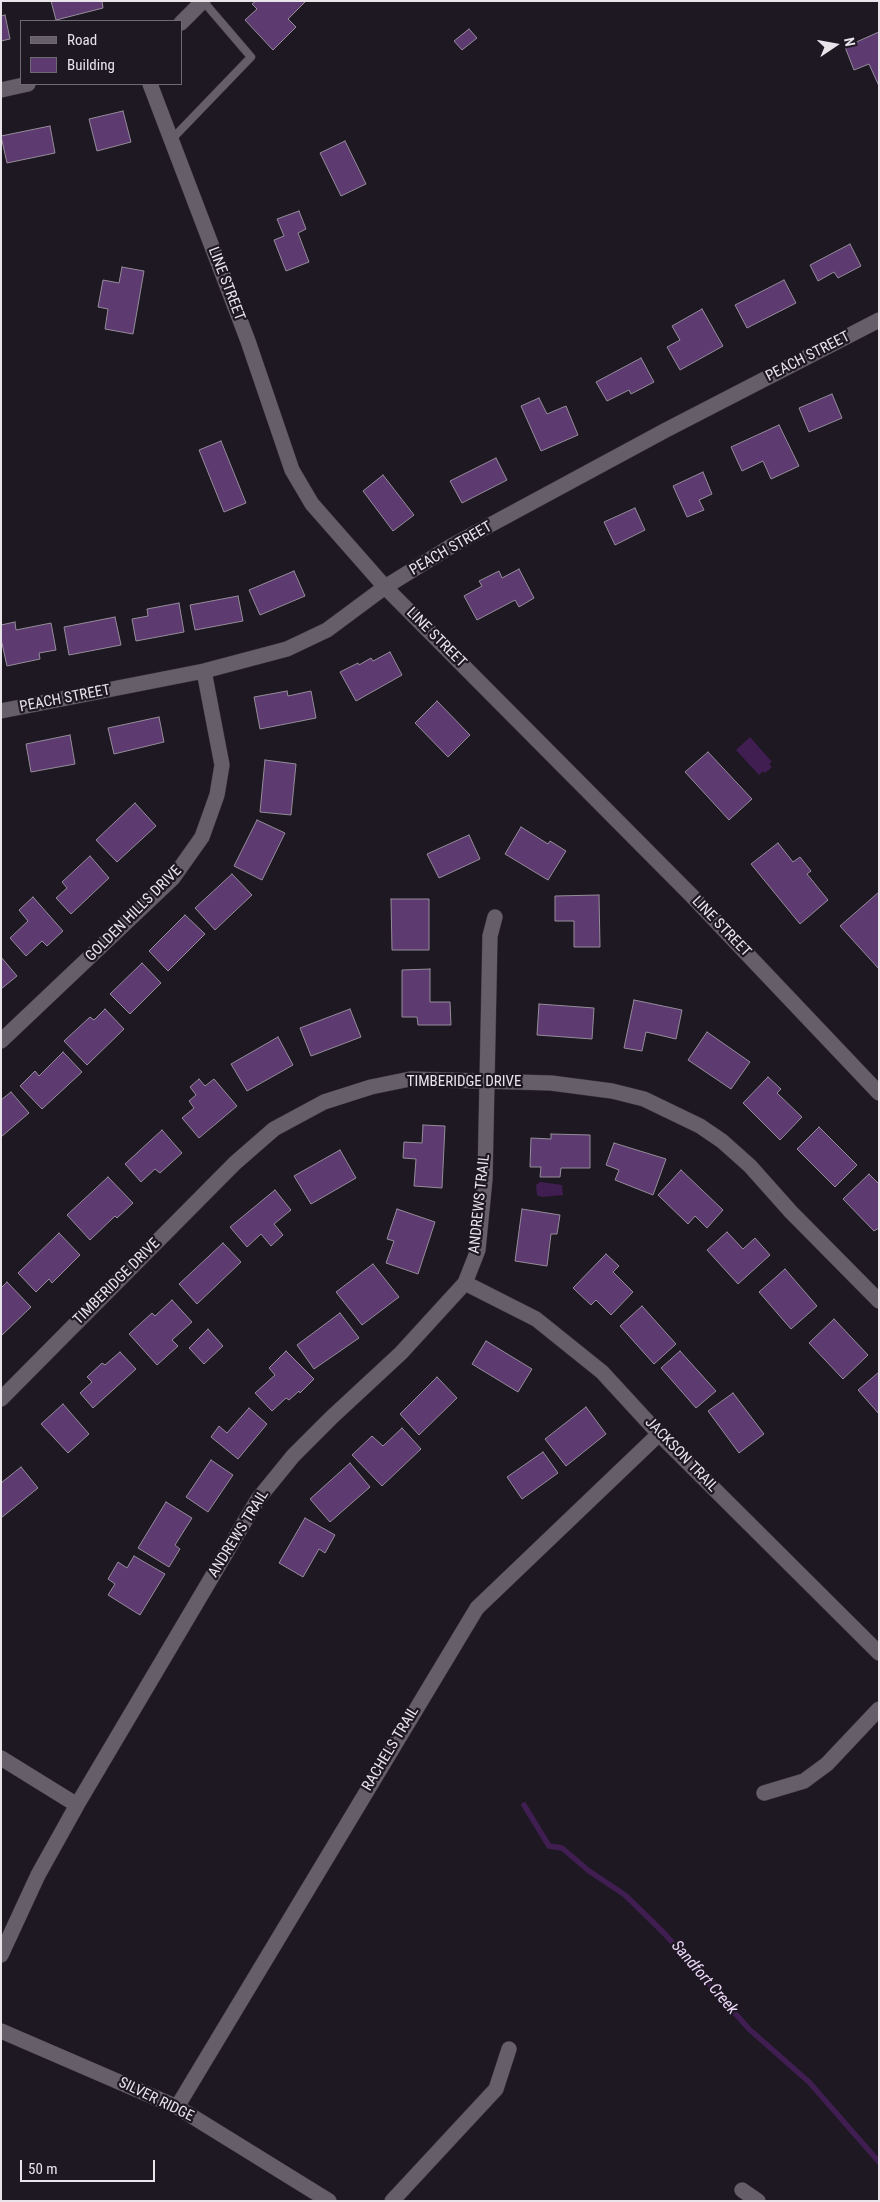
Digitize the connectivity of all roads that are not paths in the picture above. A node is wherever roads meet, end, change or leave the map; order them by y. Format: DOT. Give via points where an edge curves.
graph roads {
  1 [pos="203,1"];
  2 [pos="182,21"];
  3 [pos="24,85"];
  4 [pos="150,85"];
  5 [pos="1,90"];
  6 [pos="172,139"];
  7 [pos="879,320"];
  8 [pos="385,587"];
  9 [pos="204,671"];
  10 [pos="1,711"];
  11 [pos="495,917"];
  12 [pos="1,1041"];
  13 [pos="489,1081"];
  14 [pos="879,1093"];
  15 [pos="465,1283"];
  16 [pos="879,1301"];
  17 [pos="1,1399"];
  18 [pos="659,1434"];
  19 [pos="879,1653"];
  20 [pos="879,1709"];
  21 [pos="1,1758"];
  22 [pos="764,1794"];
  23 [pos="76,1805"];
  24 [pos="1,1955"];
  25 [pos="1,2031"];
  26 [pos="509,2049"];
  27 [pos="177,2107"];
  28 [pos="742,2190"];
  29 [pos="329,2201"];
  30 [pos="392,2201"];
  31 [pos="758,2201"];
  1 -- 2 [label="street"];
  1 -- 6 [label="lane" via="251,57"];
  3 -- 5 [label="street"];
  4 -- 6 [label="street, LINE STREET"];
  6 -- 8 [label="street, LINE STREET" via="248,341 292,470 312,504"];
  7 -- 8 [label="street, PEACH STREET" via="453,545"];
  8 -- 9 [label="street, PEACH STREET" via="327,630 287,649"];
  8 -- 14 [label="street, LINE STREET" via="697,902"];
  9 -- 10 [label="street, PEACH STREET"];
  9 -- 12 [label="street, GOLDEN HILLS DRIVE" via="222,765 217,795 202,837 173,878"];
  11 -- 13 [label="street, ANDREWS TRAIL" via="490,936"];
  13 -- 15 [label="street, ANDREWS TRAIL" via="478,1250"];
  13 -- 16 [label="street, TIMBERIDGE DRIVE" via="551,1083 612,1091 644,1099 700,1126 750,1166"];
  13 -- 17 [label="street, TIMBERIDGE DRIVE" via="410,1079 371,1087 324,1102 274,1130 236,1163"];
  15 -- 18 [label="street, JACKSON TRAIL" via="536,1319 602,1372"];
  15 -- 23 [label="street, ANDREWS TRAIL" via="401,1353 294,1456 258,1499"];
  18 -- 19 [label="street, JACKSON TRAIL"];
  18 -- 27 [label="street, RACHELS TRAIL" via="477,1608"];
  20 -- 22 [label="street" via="827,1764 804,1782"];
  21 -- 23 [label="street"];
  23 -- 24 [label="street, ANDREWS TRAIL" via="38,1875"];
  25 -- 27 [label="street, SILVER RIDGE"];
  26 -- 30 [label="street" via="496,2089"];
  27 -- 29 [label="street, SILVER RIDGE"];
  28 -- 31 [label="street"];
}
